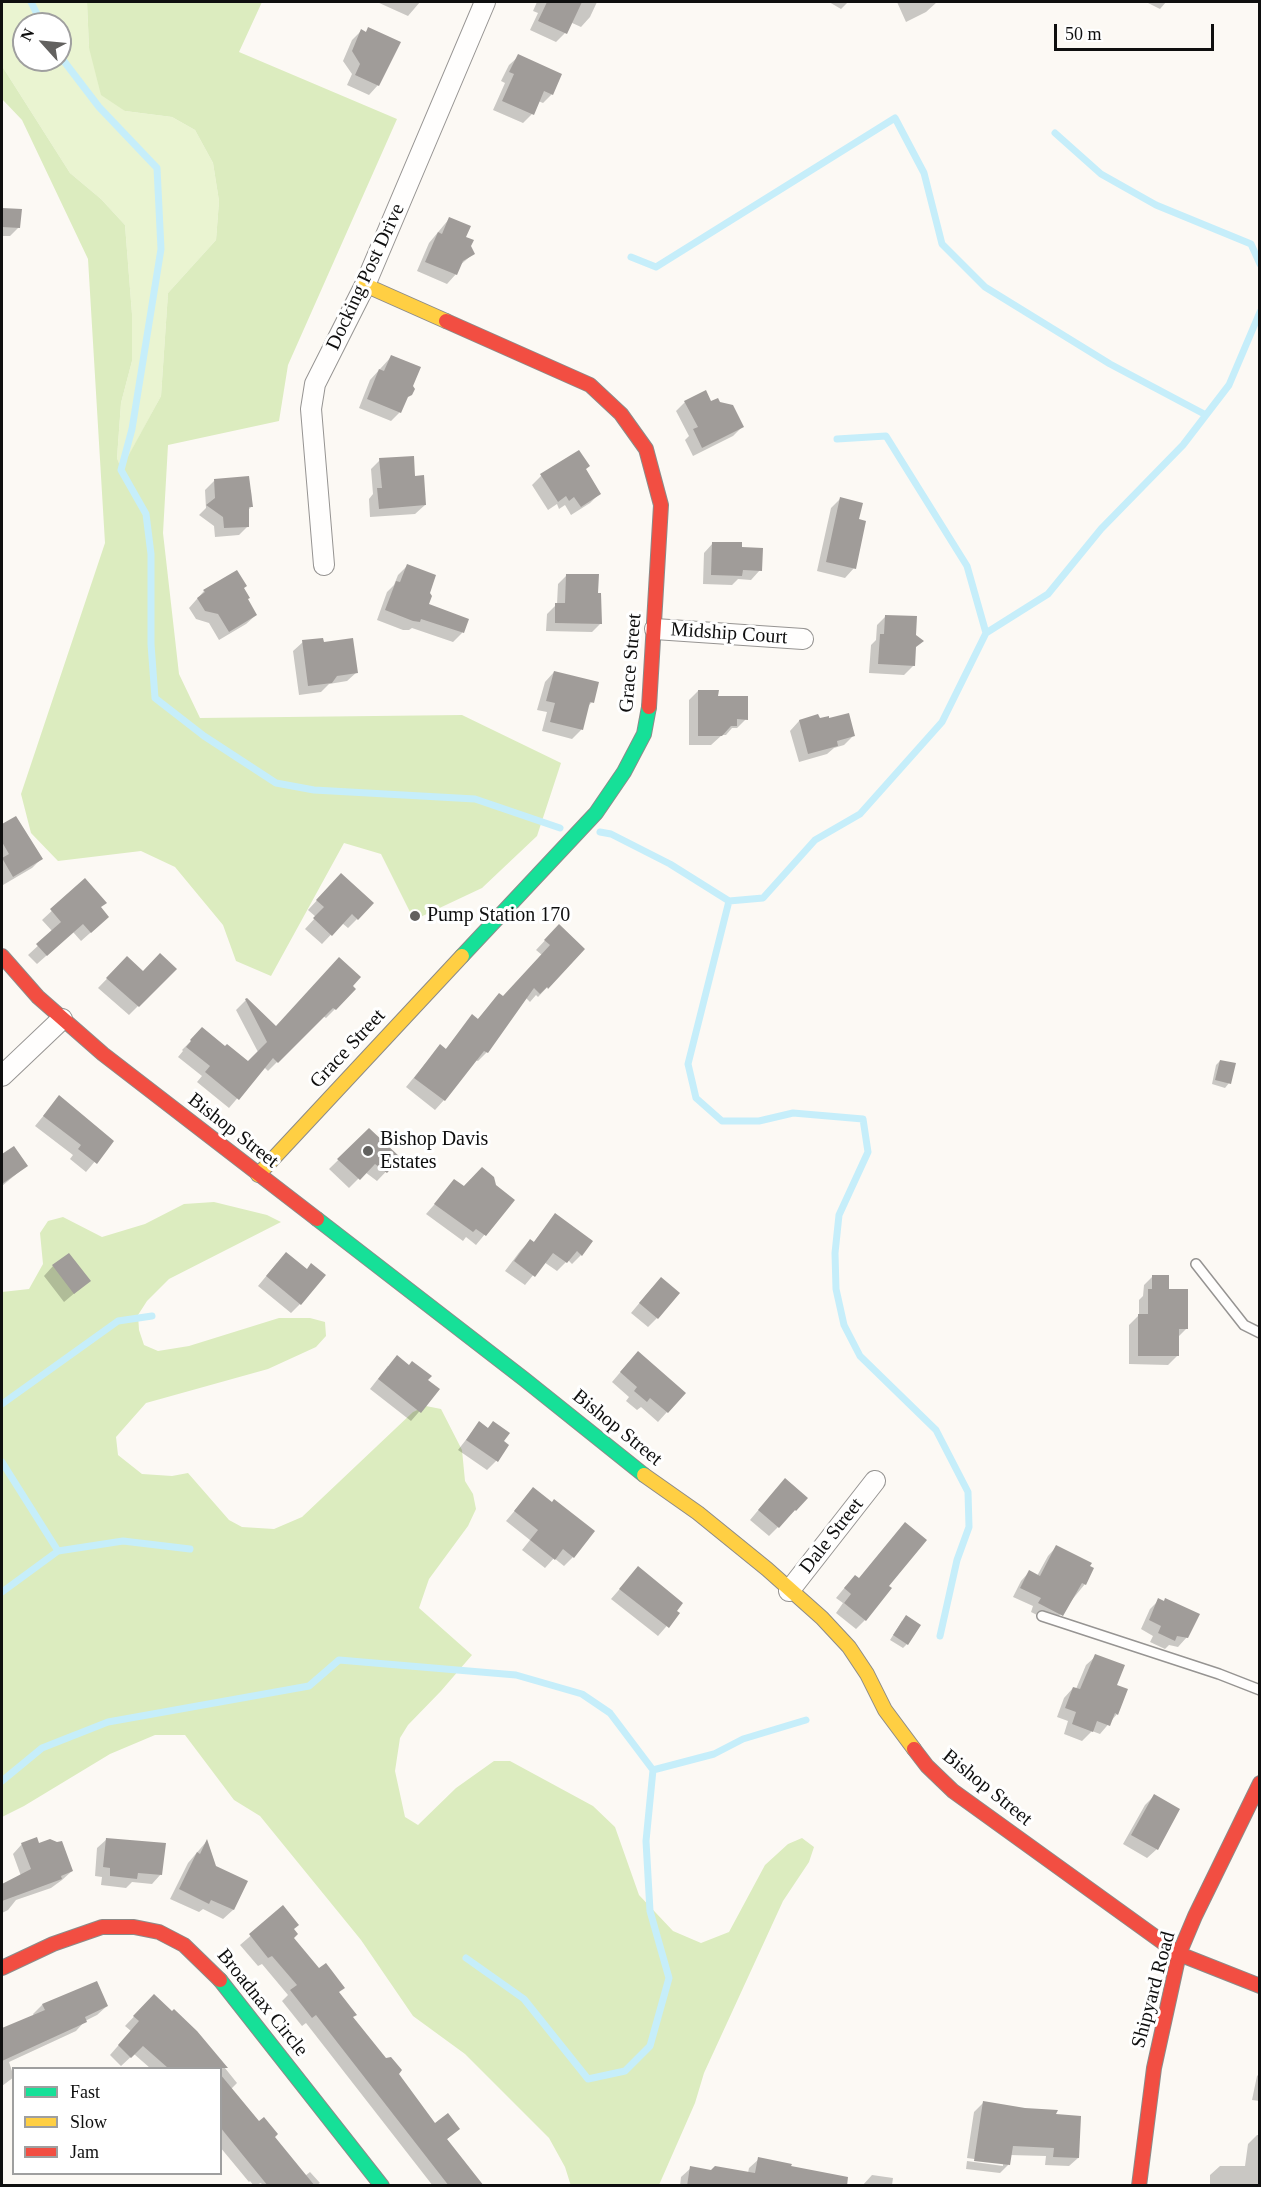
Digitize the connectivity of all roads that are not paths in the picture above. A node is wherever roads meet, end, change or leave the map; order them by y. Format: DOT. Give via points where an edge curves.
graph roads {
  1 [pos="485,2"];
  2 [pos="365,285"];
  3 [pos="324,565"];
  4 [pos="655,629"];
  5 [pos="803,639"];
  6 [pos="2,956"];
  7 [pos="62,1019"];
  8 [pos="2,1076"];
  9 [pos="258,1175"];
  10 [pos="1196,1264"];
  11 [pos="1260,1333"];
  12 [pos="875,1481"];
  13 [pos="789,1591"];
  14 [pos="1042,1616"];
  15 [pos="1260,1690"];
  16 [pos="1260,1783"];
  17 [pos="1179,1954"];
  18 [pos="2,1968"];
  19 [pos="1260,1986"];
  20 [pos="382,2186"];
  21 [pos="1139,2186"];
  1 -- 2 [label="street, Docking Post Drive"];
  2 -- 3 [label="street, Docking Post Drive" via="315,384 312,401"];
  2 -- 4 [label="street, Grace Street" via="590,385 621,414 646,449 661,505"];
  4 -- 5 [label="street, Midship Court"];
  4 -- 9 [label="street, Grace Street" via="651,696 644,734 596,813"];
  6 -- 7 [label="street, Bishop Street"];
  7 -- 8 [label="street"];
  7 -- 9 [label="street, Bishop Street"];
  9 -- 13 [label="street, Bishop Street" via="660,1488 699,1513"];
  10 -- 11 [label="lane" via="1244,1325"];
  12 -- 13 [label="street, Dale Street"];
  13 -- 17 [label="street, Bishop Street" via="849,1647 908,1742 953,1791"];
  14 -- 15 [label="lane"];
  16 -- 17 [label="street, Shipyard Road"];
  17 -- 19 [label="street, Bishop Street"];
  17 -- 21 [label="street, Shipyard Road" via="1154,2068"];
  18 -- 20 [label="street, Broadnax Circle" via="102,1927 159,1932 184,1945 221,1981"];
}
